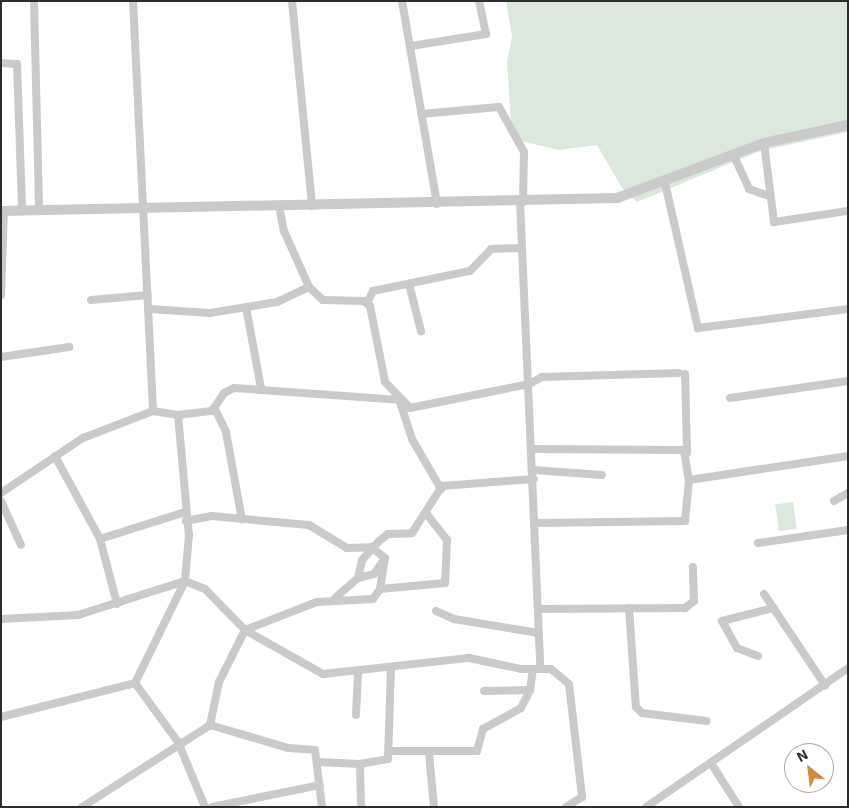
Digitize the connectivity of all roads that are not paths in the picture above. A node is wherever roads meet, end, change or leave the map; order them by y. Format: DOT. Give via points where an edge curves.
graph roads {
  1 [pos="34,1"];
  2 [pos="133,1"];
  3 [pos="292,1"];
  4 [pos="402,1"];
  5 [pos="479,1"];
  6 [pos="410,46"];
  7 [pos="1,63"];
  8 [pos="421,114"];
  9 [pos="848,126"];
  10 [pos="764,143"];
  11 [pos="733,154"];
  12 [pos="665,183"];
  13 [pos="769,196"];
  14 [pos="521,202"];
  15 [pos="436,204"];
  16 [pos="279,206"];
  17 [pos="312,206"];
  18 [pos="144,208"];
  19 [pos="22,210"];
  20 [pos="39,210"];
  21 [pos="2,211"];
  22 [pos="848,211"];
  23 [pos="522,248"];
  24 [pos="410,284"];
  25 [pos="309,287"];
  26 [pos="1,295"];
  27 [pos="148,295"];
  28 [pos="92,300"];
  29 [pos="367,303"];
  30 [pos="246,306"];
  31 [pos="150,309"];
  32 [pos="848,309"];
  33 [pos="421,331"];
  34 [pos="69,347"];
  35 [pos="1,357"];
  36 [pos="848,381"];
  37 [pos="529,384"];
  38 [pos="260,388"];
  39 [pos="730,398"];
  40 [pos="400,400"];
  41 [pos="215,409"];
  42 [pos="153,411"];
  43 [pos="178,415"];
  44 [pos="533,449"];
  45 [pos="688,453"];
  46 [pos="55,456"];
  47 [pos="848,456"];
  48 [pos="534,470"];
  49 [pos="602,475"];
  50 [pos="534,478"];
  51 [pos="689,480"];
  52 [pos="441,489"];
  53 [pos="1,493"];
  54 [pos="848,493"];
  55 [pos="1,501"];
  56 [pos="834,501"];
  57 [pos="427,514"];
  58 [pos="186,516"];
  59 [pos="242,520"];
  60 [pos="536,523"];
  61 [pos="848,530"];
  62 [pos="100,539"];
  63 [pos="758,542"];
  64 [pos="21,545"];
  65 [pos="372,548"];
  66 [pos="385,558"];
  67 [pos="693,567"];
  68 [pos="358,578"];
  69 [pos="185,582"];
  70 [pos="380,589"];
  71 [pos="764,594"];
  72 [pos="335,598"];
  73 [pos="117,604"];
  74 [pos="629,608"];
  75 [pos="773,608"];
  76 [pos="540,609"];
  77 [pos="436,611"];
  78 [pos="1,619"];
  79 [pos="245,630"];
  80 [pos="539,633"];
  81 [pos="758,656"];
  82 [pos="391,667"];
  83 [pos="537,668"];
  84 [pos="848,668"];
  85 [pos="358,671"];
  86 [pos="135,683"];
  87 [pos="825,684"];
  88 [pos="530,690"];
  89 [pos="484,691"];
  90 [pos="356,715"];
  91 [pos="1,717"];
  92 [pos="707,721"];
  93 [pos="210,725"];
  94 [pos="178,742"];
  95 [pos="391,751"];
  96 [pos="429,753"];
  97 [pos="317,762"];
  98 [pos="711,763"];
  99 [pos="360,764"];
  100 [pos="320,785"];
  101 [pos="82,807"];
  102 [pos="205,807"];
  103 [pos="212,807"];
  104 [pos="322,807"];
  105 [pos="361,807"];
  106 [pos="434,807"];
  107 [pos="566,807"];
  108 [pos="646,807"];
  109 [pos="740,807"];
  1 -- 20 [label="street"];
  2 -- 18 [label="street" via="139,196"];
  3 -- 17 [label="street"];
  4 -- 6 [label="street"];
  5 -- 6 [label="street" via="486,34"];
  6 -- 8 [label="street"];
  7 -- 19 [label="street" via="17,64"];
  8 -- 14 [label="street" via="498,106 524,152"];
  8 -- 15 [label="street"];
  9 -- 10 [label="street"];
  10 -- 11 [label="street"];
  10 -- 13 [label="street"];
  11 -- 12 [label="street"];
  11 -- 13 [label="street" via="749,189"];
  12 -- 14 [label="street" via="617,198"];
  12 -- 32 [label="street" via="698,328"];
  13 -- 22 [label="street" via="778,223"];
  14 -- 15 [label="street"];
  14 -- 23 [label="street"];
  15 -- 17 [label="street"];
  16 -- 17 [label="street"];
  16 -- 18 [label="street"];
  16 -- 25 [label="street" via="284,231"];
  18 -- 20 [label="street"];
  18 -- 27 [label="street"];
  19 -- 20 [label="street"];
  19 -- 21 [label="street"];
  21 -- 26 [label="street"];
  23 -- 24 [label="street" via="490,249 470,271"];
  23 -- 37 [label="street"];
  24 -- 29 [label="street" via="373,291"];
  24 -- 33 [label="street"];
  25 -- 29 [label="street" via="330,302"];
  25 -- 30 [label="street" via="277,302"];
  27 -- 28 [label="street"];
  27 -- 31 [label="street"];
  29 -- 40 [label="street" via="385,382"];
  30 -- 31 [label="street" via="194,315"];
  30 -- 38 [label="street"];
  31 -- 42 [label="street"];
  34 -- 35 [label="street"];
  36 -- 39 [label="street"];
  37 -- 40 [label="street" via="422,408 410,408"];
  37 -- 44 [label="street"];
  37 -- 45 [label="street" via="542,376 682,374"];
  38 -- 40 [label="street"];
  38 -- 41 [label="street" via="230,389"];
  40 -- 52 [label="street" via="412,439"];
  41 -- 43 [label="street" via="206,414"];
  41 -- 59 [label="street" via="226,432"];
  42 -- 43 [label="street"];
  42 -- 46 [label="street" via="91,435"];
  43 -- 58 [label="street"];
  44 -- 45 [label="street" via="675,448"];
  44 -- 48 [label="street"];
  45 -- 51 [label="street"];
  46 -- 53 [label="street"];
  46 -- 62 [label="street"];
  47 -- 51 [label="street"];
  48 -- 49 [label="street"];
  48 -- 50 [label="street"];
  50 -- 52 [label="street" via="469,480"];
  50 -- 60 [label="street"];
  51 -- 60 [label="street" via="685,521"];
  52 -- 57 [label="street"];
  54 -- 56 [label="street"];
  55 -- 64 [label="street"];
  57 -- 65 [label="street" via="412,533 388,534"];
  57 -- 70 [label="street" via="446,540 445,583"];
  58 -- 59 [label="street"];
  58 -- 62 [label="street"];
  58 -- 69 [label="street"];
  59 -- 65 [label="street" via="309,525 347,548"];
  60 -- 76 [label="street"];
  61 -- 63 [label="street"];
  62 -- 73 [label="street"];
  65 -- 66 [label="street"];
  65 -- 68 [label="street" via="359,566"];
  66 -- 68 [label="street" via="374,574"];
  66 -- 70 [label="street"];
  67 -- 74 [label="street" via="693,604"];
  68 -- 72 [label="street"];
  69 -- 73 [label="street" via="170,582"];
  69 -- 79 [label="street" via="205,589"];
  69 -- 86 [label="street"];
  70 -- 72 [label="street" via="373,599"];
  71 -- 75 [label="street"];
  72 -- 79 [label="street"];
  73 -- 78 [label="street" via="78,614"];
  74 -- 76 [label="street"];
  74 -- 92 [label="street" via="636,707 642,713"];
  75 -- 81 [label="street" via="722,621 737,648"];
  75 -- 87 [label="street"];
  76 -- 80 [label="street"];
  77 -- 80 [label="street" via="454,619"];
  79 -- 85 [label="street" via="316,672"];
  79 -- 93 [label="street" via="219,682"];
  80 -- 83 [label="street"];
  82 -- 83 [label="street" via="469,658"];
  82 -- 85 [label="street"];
  82 -- 95 [label="street"];
  83 -- 88 [label="street"];
  83 -- 107 [label="street" via="558,672 569,684 582,797"];
  84 -- 87 [label="street"];
  85 -- 90 [label="street"];
  86 -- 91 [label="street"];
  86 -- 94 [label="street"];
  87 -- 98 [label="street"];
  88 -- 89 [label="street"];
  88 -- 96 [label="street" via="514,715 483,729 477,751"];
  93 -- 94 [label="street"];
  93 -- 97 [label="street" via="288,748 312,748"];
  94 -- 101 [label="street"];
  94 -- 102 [label="street"];
  95 -- 96 [label="street"];
  95 -- 99 [label="street" via="388,759"];
  96 -- 106 [label="street"];
  97 -- 99 [label="street"];
  97 -- 100 [label="street"];
  98 -- 108 [label="street"];
  98 -- 109 [label="street"];
  99 -- 105 [label="street"];
  100 -- 103 [label="street"];
  100 -- 104 [label="street"];
}
